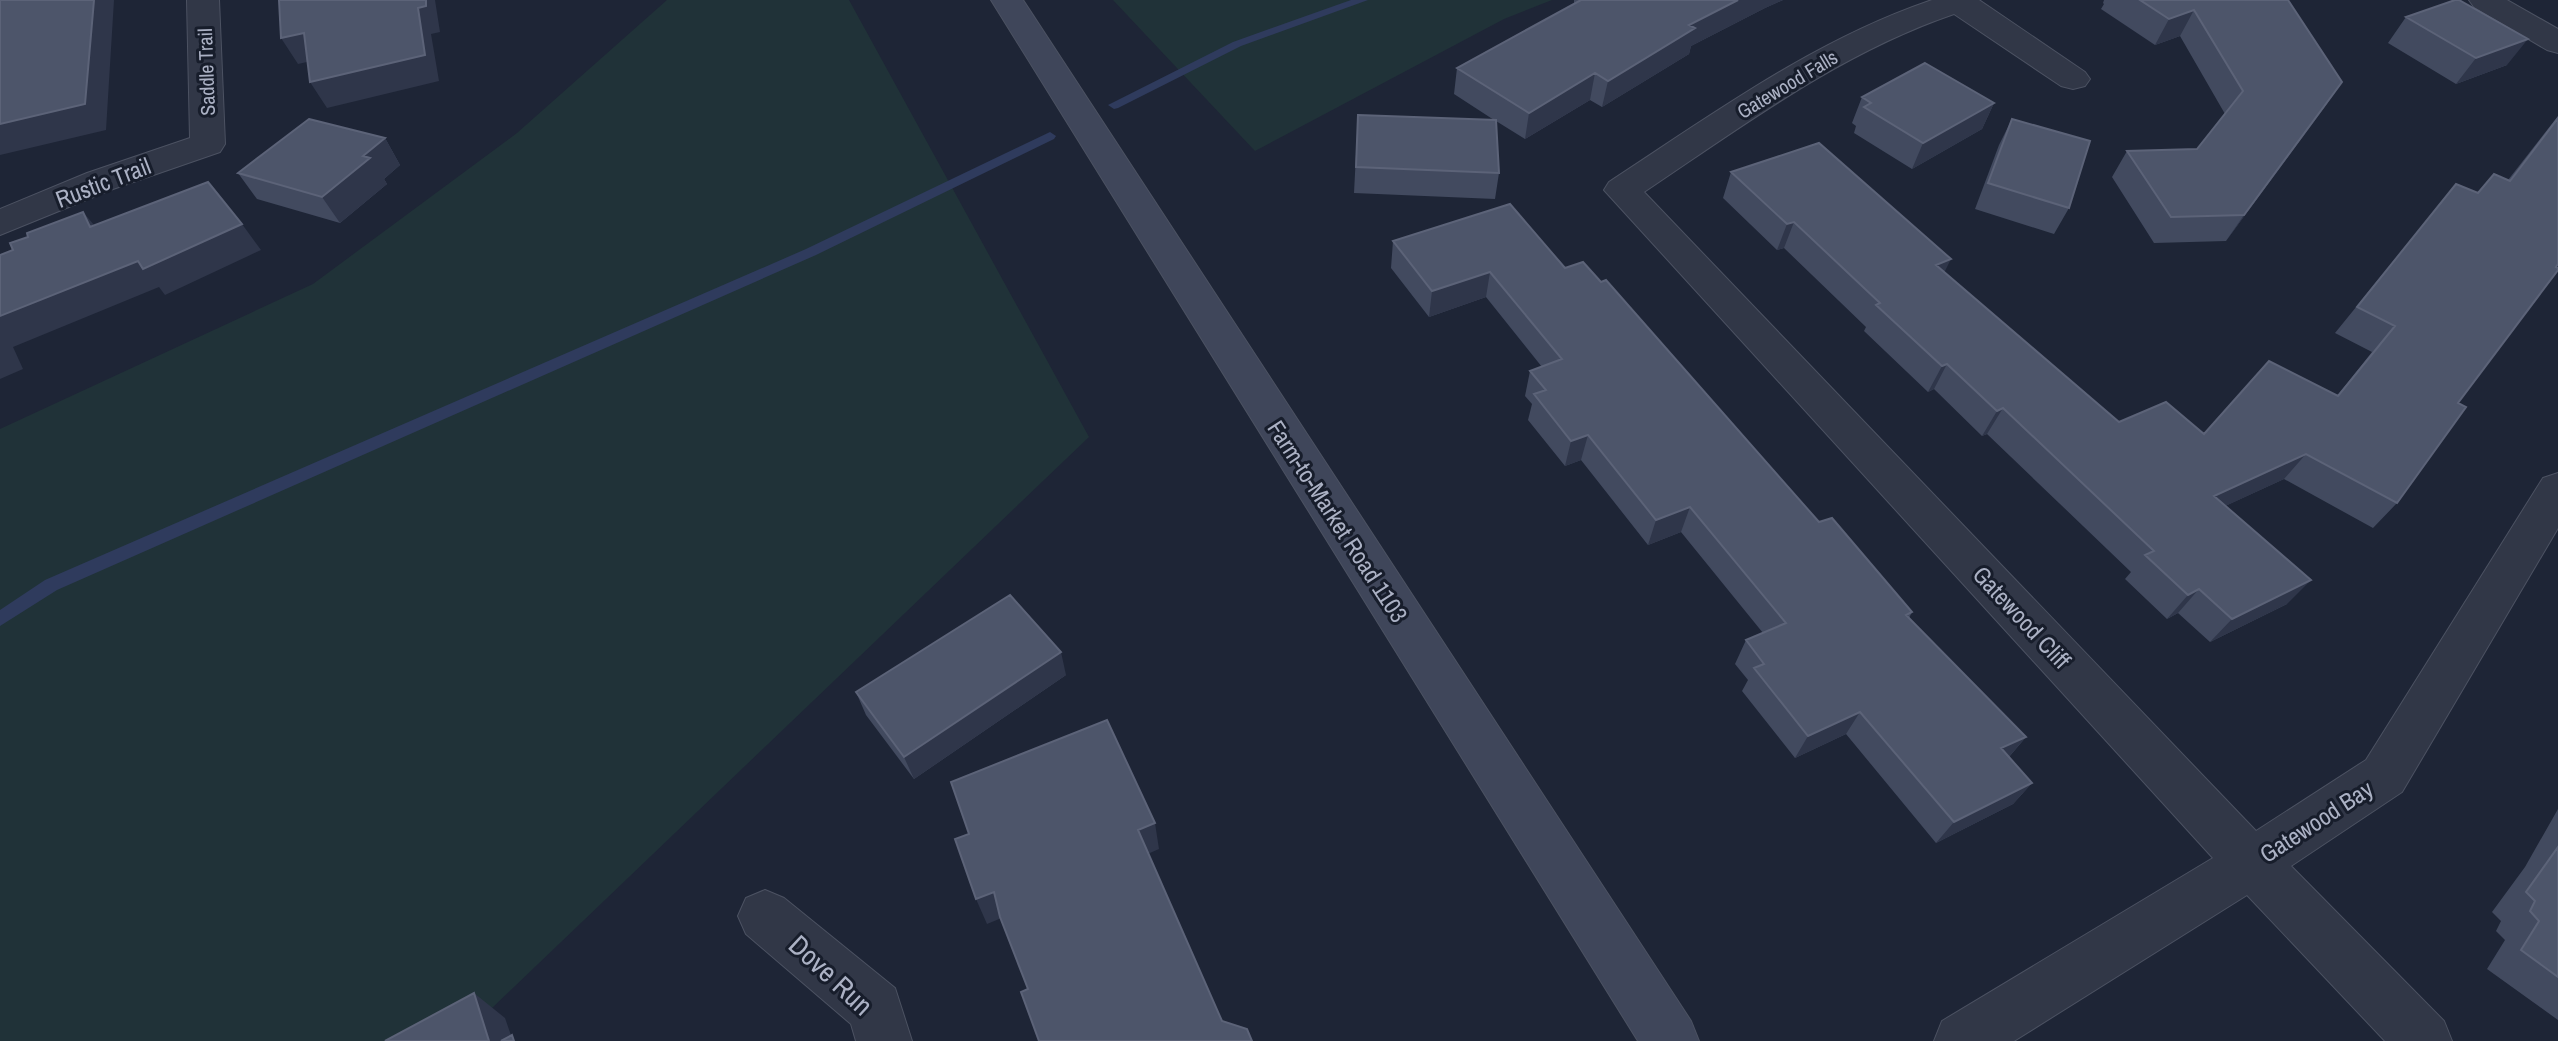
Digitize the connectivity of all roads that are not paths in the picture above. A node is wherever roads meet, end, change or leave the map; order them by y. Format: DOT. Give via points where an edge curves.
graph roads {
  1 [pos="203,0"];
  2 [pos="1007,0"];
  3 [pos="2485,0"];
  4 [pos="1960,1"];
  5 [pos="2558,43"];
  6 [pos="2073,79"];
  7 [pos="208,144"];
  8 [pos="1622,190"];
  9 [pos="0,223"];
  10 [pos="2558,490"];
  11 [pos="2252,863"];
  12 [pos="765,916"];
  13 [pos="884,1041"];
  14 [pos="1671,1041"];
  15 [pos="1962,1041"];
  16 [pos="2424,1041"];
  1 -- 7 [label="street, Saddle Trail"];
  2 -- 14 [label="main road, Farm-to-Market Road 1103"];
  3 -- 5 [label="street"];
  4 -- 6 [label="street"];
  4 -- 8 [label="street, Gatewood Falls" via="1890,25 1788,80"];
  7 -- 9 [label="street, Rustic Trail"];
  8 -- 11 [label="street, Gatewood Cliff"];
  10 -- 11 [label="street, Gatewood Bay" via="2384,776"];
  11 -- 15 [label="street, Gatewood Bay"];
  11 -- 16 [label="street, Gatewood Cliff"];
  12 -- 13 [label="street, Dove Run" via="875,1008"];
}
